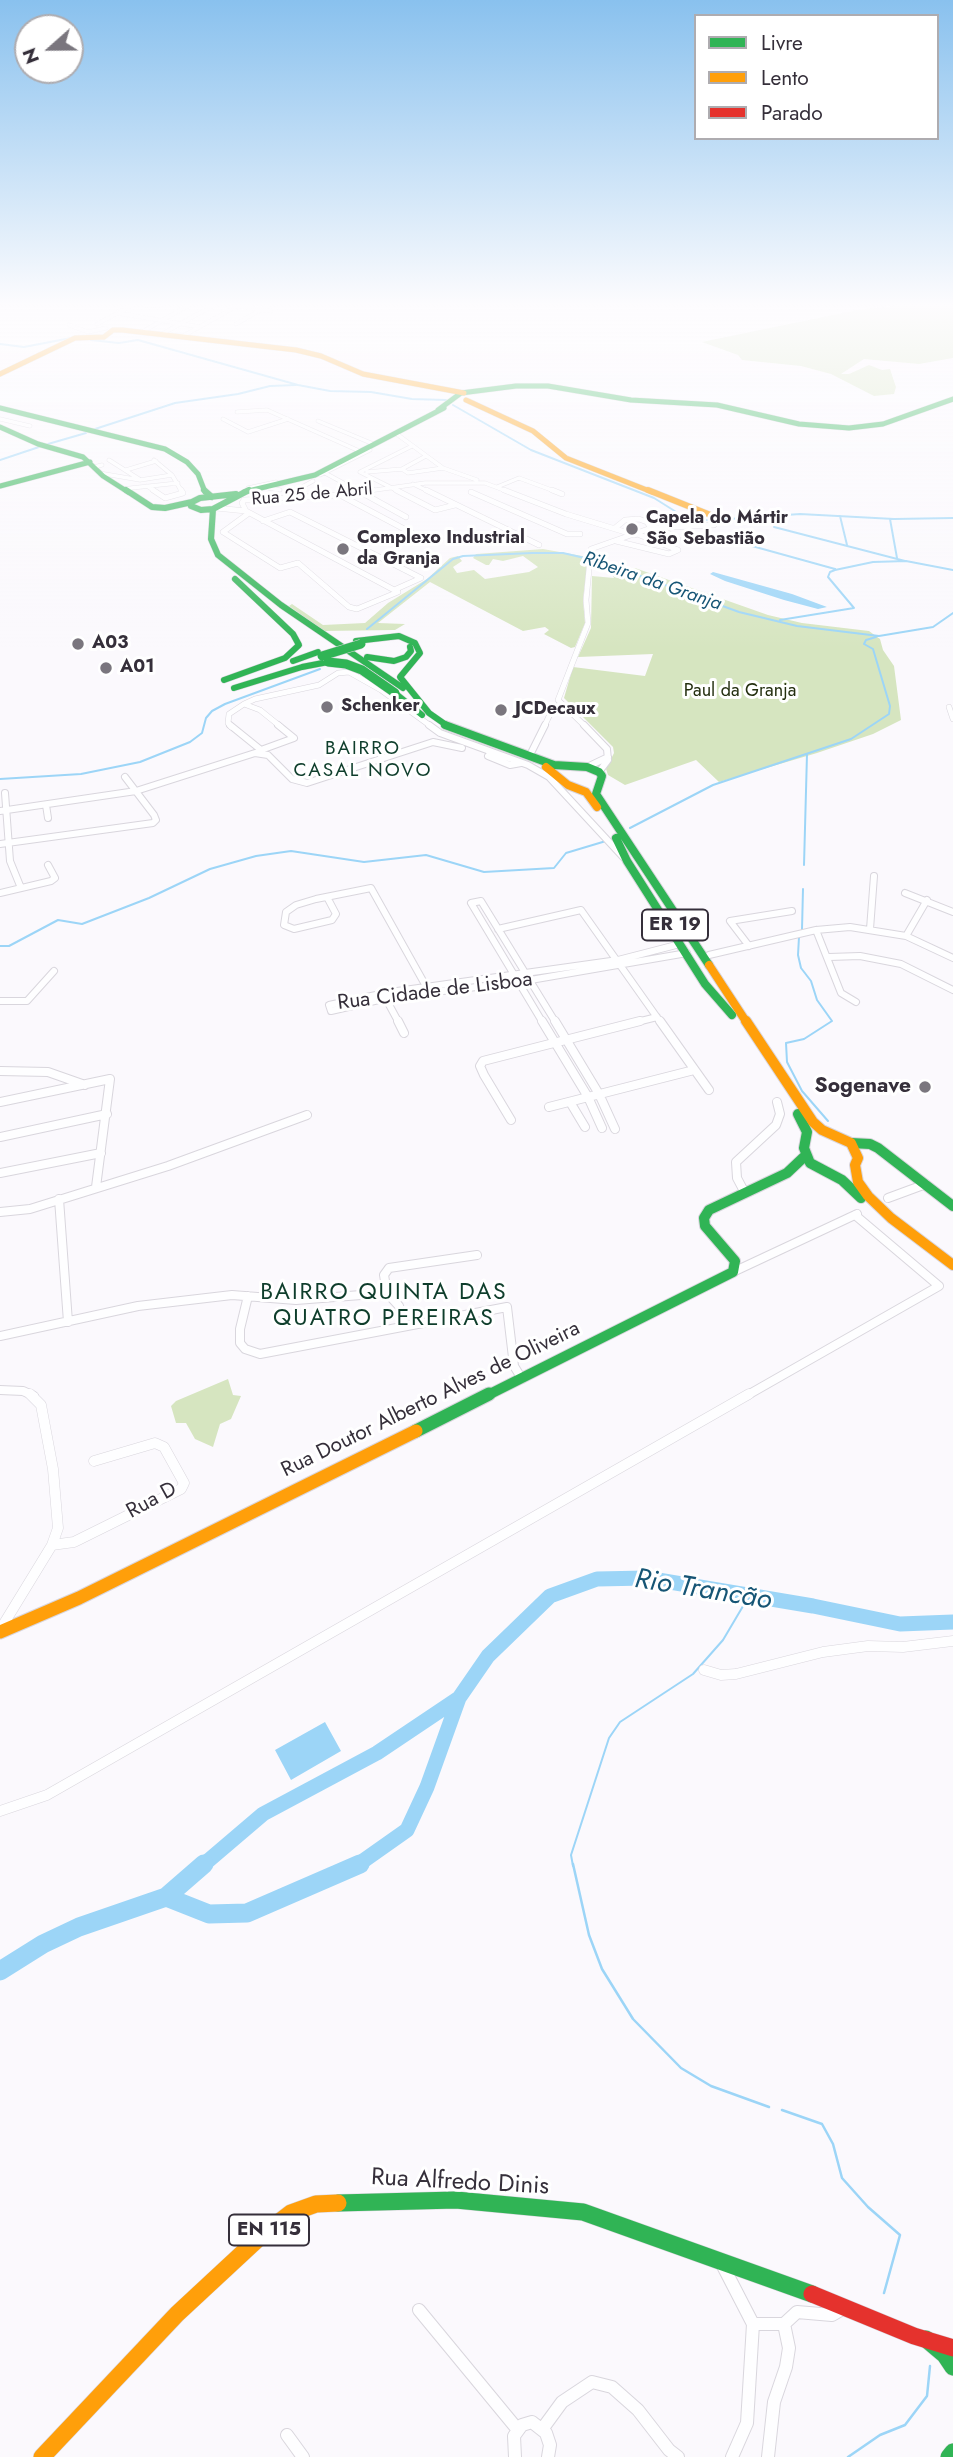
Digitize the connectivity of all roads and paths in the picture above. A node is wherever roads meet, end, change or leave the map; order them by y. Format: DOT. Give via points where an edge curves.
graph roads {
  1 [pos="4,420"];
  2 [pos="22,420"];
  3 [pos="26,420"];
  4 [pos="224,420"];
  5 [pos="286,420"];
  6 [pos="289,420"];
  7 [pos="418,420"];
  8 [pos="420,420"];
  9 [pos="424,420"];
  10 [pos="507,420"];
  11 [pos="770,420"];
  12 [pos="901,420"];
  13 [pos="318,421"];
  14 [pos="37,422"];
  15 [pos="22,430"];
  16 [pos="398,435"];
  17 [pos="371,443"];
  18 [pos="412,446"];
  19 [pos="357,450"];
  20 [pos="426,456"];
  21 [pos="109,460"];
  22 [pos="96,467"];
  23 [pos="443,468"];
  24 [pos="402,469"];
  25 [pos="126,470"];
  26 [pos="360,472"];
  27 [pos="325,473"];
  28 [pos="408,473"];
  29 [pos="172,475"];
  30 [pos="140,480"];
  31 [pos="313,481"];
  32 [pos="178,482"];
  33 [pos="425,482"];
  34 [pos="485,483"];
  35 [pos="413,484"];
  36 [pos="0,486"];
  37 [pos="147,486"];
  38 [pos="497,486"];
  39 [pos="281,487"];
  40 [pos="390,488"];
  41 [pos="122,489"];
  42 [pos="361,492"];
  43 [pos="471,492"];
  44 [pos="562,494"];
  45 [pos="340,495"];
  46 [pos="287,496"];
  47 [pos="530,499"];
  48 [pos="215,502"];
  49 [pos="455,505"];
  50 [pos="515,511"];
  51 [pos="248,512"];
  52 [pos="406,517"];
  53 [pos="713,520"];
  54 [pos="263,521"];
  55 [pos="615,528"];
  56 [pos="651,528"];
  57 [pos="659,528"];
  58 [pos="669,533"];
  59 [pos="580,534"];
  60 [pos="636,535"];
  61 [pos="423,539"];
  62 [pos="206,540"];
  63 [pos="616,541"];
  64 [pos="655,541"];
  65 [pos="539,545"];
  66 [pos="668,546"];
  67 [pos="230,574"];
  68 [pos="396,591"];
  69 [pos="331,639"];
  70 [pos="358,642"];
  71 [pos="323,657"];
  72 [pos="255,669"];
  73 [pos="349,672"];
  74 [pos="415,698"];
  75 [pos="244,704"];
  76 [pos="560,704"];
  77 [pos="949,707"];
  78 [pos="953,719"];
  79 [pos="430,722"];
  80 [pos="531,754"];
  81 [pos="608,757"];
  82 [pos="521,763"];
  83 [pos="566,772"];
  84 [pos="595,774"];
  85 [pos="125,777"];
  86 [pos="575,788"];
  87 [pos="136,791"];
  88 [pos="5,793"];
  89 [pos="46,804"];
  90 [pos="605,808"];
  91 [pos="3,811"];
  92 [pos="48,818"];
  93 [pos="615,836"];
  94 [pos="9,843"];
  95 [pos="0,844"];
  96 [pos="627,861"];
  97 [pos="48,865"];
  98 [pos="874,876"];
  99 [pos="21,888"];
  100 [pos="0,893"];
  101 [pos="905,893"];
  102 [pos="327,897"];
  103 [pos="927,900"];
  104 [pos="792,911"];
  105 [pos="953,912"];
  106 [pos="498,929"];
  107 [pos="870,929"];
  108 [pos="816,930"];
  109 [pos="906,936"];
  110 [pos="749,946"];
  111 [pos="683,949"];
  112 [pos="709,955"];
  113 [pos="829,957"];
  114 [pos="953,958"];
  115 [pos="620,963"];
  116 [pos="54,971"];
  117 [pos="527,977"];
  118 [pos="517,979"];
  119 [pos="427,988"];
  120 [pos="953,990"];
  121 [pos="386,999"];
  122 [pos="0,1001"];
  123 [pos="856,1002"];
  124 [pos="732,1014"];
  125 [pos="657,1017"];
  126 [pos="404,1033"];
  127 [pos="565,1039"];
  128 [pos="554,1042"];
  129 [pos="0,1070"];
  130 [pos="694,1070"];
  131 [pos="782,1075"];
  132 [pos="86,1085"];
  133 [pos="709,1090"];
  134 [pos="599,1094"];
  135 [pos="588,1097"];
  136 [pos="0,1102"];
  137 [pos="570,1102"];
  138 [pos="778,1102"];
  139 [pos="549,1107"];
  140 [pos="107,1115"];
  141 [pos="307,1115"];
  142 [pos="511,1119"];
  143 [pos="585,1127"];
  144 [pos="603,1128"];
  145 [pos="615,1129"];
  146 [pos="833,1134"];
  147 [pos="0,1137"];
  148 [pos="851,1143"];
  149 [pos="806,1148"];
  150 [pos="884,1152"];
  151 [pos="100,1153"];
  152 [pos="856,1161"];
  153 [pos="823,1170"];
  154 [pos="0,1173"];
  155 [pos="787,1173"];
  156 [pos="926,1184"];
  157 [pos="96,1187"];
  158 [pos="746,1193"];
  159 [pos="888,1198"];
  160 [pos="59,1199"];
  161 [pos="953,1206"];
  162 [pos="0,1212"];
  163 [pos="477,1255"];
  164 [pos="953,1265"];
  165 [pos="733,1272"];
  166 [pos="953,1275"];
  167 [pos="387,1293"];
  168 [pos="248,1296"];
  169 [pos="68,1322"];
  170 [pos="405,1326"];
  171 [pos="0,1336"];
  172 [pos="522,1379"];
  173 [pos="0,1391"];
  174 [pos="94,1461"];
  175 [pos="52,1545"];
  176 [pos="0,1631"];
  177 [pos="953,1641"];
  178 [pos="704,1670"];
  179 [pos="0,1811"];
  180 [pos="720,2262"];
  181 [pos="844,2308"];
  182 [pos="419,2310"];
  183 [pos="752,2324"];
  184 [pos="784,2325"];
  185 [pos="926,2339"];
  186 [pos="953,2348"];
  187 [pos="953,2367"];
  188 [pos="543,2428"];
  189 [pos="518,2430"];
  190 [pos="287,2435"];
  191 [pos="953,2452"];
  192 [pos="42,2457"];
  193 [pos="303,2457"];
  194 [pos="515,2457"];
  195 [pos="548,2457"];
  196 [pos="678,2457"];
  197 [pos="732,2457"];
  198 [pos="768,2457"];
  199 [pos="949,2457"];
  1 -- 22 [label="main road" via="38,444 83,457"];
  2 -- 3 [label="main road"];
  3 -- 14 [label="street"];
  3 -- 15 [label="street"];
  3 -- 48 [label="main road" via="166,449 187,462"];
  4 -- 5 [label="street" via="248,432"];
  6 -- 19 [label="street"];
  7 -- 17 [label="street"];
  8 -- 48 [label="main road" via="315,475"];
  9 -- 16 [label="street"];
  10 -- 53 [label="main road" via="533,431 566,458"];
  11 -- 12 [label="main road" via="829,428"];
  13 -- 17 [label="street"];
  16 -- 18 [label="street"];
  16 -- 27 [label="street"];
  17 -- 19 [label="street"];
  18 -- 20 [label="street"];
  18 -- 26 [label="street"];
  19 -- 48 [label="street" via="316,472 262,484"];
  20 -- 23 [label="street"];
  20 -- 24 [label="street"];
  21 -- 25 [label="street"];
  22 -- 30 [label="street"];
  22 -- 36 [label="main road"];
  22 -- 41 [label="main road"];
  23 -- 28 [label="street"];
  23 -- 34 [label="street"];
  24 -- 26 [label="street"];
  24 -- 28 [label="street"];
  25 -- 29 [label="street" via="155,461"];
  25 -- 30 [label="street"];
  26 -- 40 [label="street"];
  27 -- 39 [label="street"];
  27 -- 42 [label="street"];
  28 -- 33 [label="street"];
  29 -- 30 [label="street"];
  29 -- 32 [label="street"];
  31 -- 46 [label="street"];
  32 -- 37 [label="street"];
  32 -- 37 [label="street" via="183,494 170,498"];
  33 -- 34 [label="street, Rua 25 de Abril"];
  33 -- 35 [label="street, Rua 25 de Abril"];
  34 -- 38 [label="street, Rua 25 de Abril"];
  35 -- 40 [label="street, Rua 25 de Abril"];
  35 -- 49 [label="street"];
  37 -- 41 [label="street"];
  38 -- 44 [label="street" via="519,478"];
  38 -- 47 [label="street, Rua 25 de Abril"];
  39 -- 46 [label="street"];
  39 -- 48 [label="street"];
  40 -- 42 [label="street, Rua 25 de Abril"];
  40 -- 49 [label="street" via="435,510"];
  41 -- 48 [label="main road" via="152,507"];
  42 -- 45 [label="street, Rua 25 de Abril"];
  42 -- 52 [label="street"];
  43 -- 50 [label="street"];
  45 -- 46 [label="street, Rua 25 de Abril"];
  45 -- 61 [label="street"];
  46 -- 51 [label="street, Rua 25 de Abril" via="244,500"];
  47 -- 50 [label="street"];
  47 -- 55 [label="street, Rua 25 de Abril"];
  48 -- 51 [label="street"];
  48 -- 62 [label="main road" via="204,513"];
  48 -- 69 [label="main road" via="211,539 218,555"];
  49 -- 65 [label="street"];
  50 -- 59 [label="street" via="567,534"];
  51 -- 54 [label="street"];
  51 -- 68 [label="street" via="223,532 280,568 298,563 349,607 356,609"];
  53 -- 57 [label="street"];
  54 -- 68 [label="street"];
  54 -- 68 [label="street" via="290,512 421,578"];
  55 -- 56 [label="street" via="625,520 639,519"];
  55 -- 60 [label="street, Rua 25 de Abril"];
  56 -- 57 [label="street"];
  56 -- 60 [label="street"];
  57 -- 58 [label="street"];
  58 -- 64 [label="street"];
  58 -- 66 [label="street" via="678,540"];
  60 -- 63 [label="street"];
  60 -- 64 [label="street, Rua 25 de Abril"];
  62 -- 67 [label="main road" via="207,549"];
  62 -- 79 [label="main road" via="229,570 387,680"];
  63 -- 66 [label="street, Rua 25 de Abril" via="669,554 678,550"];
  63 -- 76 [label="street" via="594,548 590,559 588,623 560,693"];
  64 -- 66 [label="street, Rua 25 de Abril"];
  67 -- 72 [label="main road" via="298,640 295,652"];
  67 -- 73 [label="main road" via="340,655"];
  69 -- 70 [label="main road" via="380,661 401,660 411,651 405,641 394,639"];
  69 -- 74 [label="main road"];
  70 -- 71 [label="main road, bridge"];
  70 -- 74 [label="main road" via="399,636 419,647 417,658 400,677"];
  71 -- 72 [label="main road"];
  71 -- 72 [label="main road" via="230,684"];
  71 -- 79 [label="main road, bridge" via="362,670"];
  73 -- 75 [label="street" via="326,678 319,685"];
  73 -- 82 [label="street" via="440,733"];
  74 -- 83 [label="main road" via="429,713 465,735"];
  75 -- 75 [label="street" via="229,714 228,723 261,750 294,738 260,710"];
  76 -- 80 [label="street" via="551,712"];
  76 -- 81 [label="street" via="602,742"];
  77 -- 78 [label="street"];
  79 -- 83 [label="main road" via="460,738"];
  81 -- 84 [label="street"];
  81 -- 84 [label="street"];
  82 -- 87 [label="street" via="510,765 433,742 307,783 292,779 268,755 255,753"];
  82 -- 96 [label="street" via="549,777"];
  83 -- 84 [label="main road"];
  83 -- 86 [label="main road" via="563,782"];
  84 -- 86 [label="main road"];
  84 -- 90 [label="main road" via="596,794"];
  85 -- 87 [label="street"];
  86 -- 93 [label="main road, ER 19" via="590,796"];
  87 -- 89 [label="street"];
  87 -- 94 [label="street" via="154,815 153,823"];
  88 -- 91 [label="street"];
  89 -- 91 [label="street"];
  89 -- 92 [label="street"];
  90 -- 112 [label="main road" via="621,823"];
  90 -- 131 [label="main road"];
  91 -- 94 [label="street"];
  93 -- 96 [label="main road"];
  93 -- 124 [label="main road, ER 19"];
  94 -- 95 [label="street"];
  94 -- 99 [label="street" via="11,870"];
  96 -- 111 [label="main road"];
  97 -- 99 [label="street" via="55,878"];
  98 -- 107 [label="street"];
  99 -- 100 [label="street"];
  101 -- 103 [label="street"];
  102 -- 102 [label="street" via="336,914 332,920 294,929 285,925 286,912 296,905"];
  102 -- 119 [label="street" via="372,888"];
  103 -- 105 [label="street"];
  103 -- 109 [label="street"];
  104 -- 110 [label="street" via="730,922"];
  106 -- 115 [label="street" via="581,910"];
  106 -- 117 [label="street"];
  106 -- 118 [label="street" via="481,901 471,903"];
  107 -- 108 [label="street"];
  107 -- 109 [label="street"];
  108 -- 110 [label="street"];
  108 -- 113 [label="street"];
  109 -- 114 [label="street"];
  110 -- 112 [label="street"];
  111 -- 115 [label="street, Rua Cidade de Lisboa"];
  111 -- 124 [label="main road" via="705,984"];
  112 -- 131 [label="main road" via="763,1036"];
  113 -- 120 [label="street" via="860,956 901,964"];
  113 -- 123 [label="street" via="841,993"];
  115 -- 117 [label="street, Rua Cidade de Lisboa"];
  115 -- 125 [label="street"];
  116 -- 122 [label="street" via="27,1002"];
  117 -- 118 [label="street, Rua Cidade de Lisboa"];
  117 -- 127 [label="street"];
  118 -- 119 [label="street, Rua Cidade de Lisboa"];
  118 -- 128 [label="street"];
  119 -- 121 [label="street, Rua Cidade de Lisboa"];
  119 -- 121 [label="street, Rua Cidade de Lisboa" via="329,1005 331,1011"];
  121 -- 126 [label="street"];
  124 -- 149 [label="main road, ER 19" via="804,1124"];
  125 -- 127 [label="street"];
  125 -- 130 [label="street"];
  127 -- 128 [label="street"];
  127 -- 134 [label="street"];
  128 -- 135 [label="street"];
  128 -- 142 [label="street" via="488,1058 480,1066"];
  129 -- 132 [label="street" via="48,1072"];
  130 -- 133 [label="street"];
  130 -- 134 [label="street"];
  131 -- 146 [label="main road" via="813,1122"];
  132 -- 136 [label="street"];
  132 -- 140 [label="street" via="110,1079"];
  134 -- 135 [label="street"];
  134 -- 145 [label="street"];
  135 -- 137 [label="street"];
  135 -- 144 [label="street"];
  137 -- 139 [label="street"];
  137 -- 143 [label="street"];
  138 -- 158 [label="street" via="776,1125 736,1162 737,1178"];
  140 -- 147 [label="street"];
  140 -- 151 [label="street"];
  141 -- 157 [label="street"];
  146 -- 148 [label="main road"];
  146 -- 149 [label="main road" via="813,1136"];
  148 -- 150 [label="main road" via="870,1144"];
  148 -- 152 [label="main road"];
  149 -- 153 [label="main road"];
  149 -- 155 [label="main road"];
  150 -- 152 [label="main road" via="876,1150"];
  150 -- 156 [label="main road"];
  151 -- 154 [label="street"];
  151 -- 157 [label="street"];
  152 -- 153 [label="main road" via="839,1172"];
  152 -- 164 [label="main road" via="858,1182 883,1211"];
  153 -- 155 [label="main road"];
  153 -- 166 [label="main road" via="848,1184 892,1228"];
  155 -- 158 [label="main road"];
  156 -- 159 [label="street"];
  156 -- 161 [label="main road"];
  157 -- 160 [label="street"];
  158 -- 165 [label="main road" via="709,1210 704,1218 705,1226 735,1261"];
  160 -- 162 [label="street" via="30,1209"];
  160 -- 169 [label="street"];
  163 -- 167 [label="street" via="389,1268 384,1275"];
  165 -- 172 [label="main road, Rua Doutor Alberto Alves de Oliveira"];
  165 -- 179 [label="street" via="856,1214 939,1286 47,1795"];
  167 -- 168 [label="street" via="296,1300"];
  167 -- 170 [label="street" via="399,1306"];
  168 -- 169 [label="street" via="158,1303"];
  168 -- 170 [label="street" via="240,1343 253,1353"];
  169 -- 171 [label="street"];
  170 -- 172 [label="street" via="507,1307 514,1366"];
  172 -- 176 [label="main road, Rua Doutor Alberto Alves de Oliveira" via="79,1598"];
  173 -- 175 [label="street" via="34,1396 45,1415 58,1506"];
  174 -- 175 [label="street, Rua D" via="155,1443 164,1447 184,1482 181,1489 74,1542"];
  175 -- 176 [label="street"];
  177 -- 178 [label="street" via="823,1652 736,1674"];
  180 -- 181 [label="main road, Rua Alfredo Dinis / EN 115"];
  180 -- 183 [label="street"];
  180 -- 192 [label="main road, Rua Alfredo Dinis / EN 115" via="583,2213 456,2200 316,2204 291,2213 261,2236 177,2314"];
  181 -- 184 [label="street" via="832,2315 797,2312"];
  181 -- 185 [label="main road, Rua Alfredo Dinis / EN 115"];
  182 -- 189 [label="street"];
  183 -- 184 [label="street"];
  183 -- 197 [label="street" via="747,2423"];
  184 -- 198 [label="street" via="789,2347 774,2402"];
  185 -- 186 [label="main road, Rua Alfredo Dinis / EN 115"];
  185 -- 187 [label="main road"];
  188 -- 189 [label="street" via="533,2422"];
  188 -- 195 [label="street" via="549,2439"];
  188 -- 196 [label="street" via="562,2402 592,2382 612,2387"];
  189 -- 194 [label="street" via="513,2443"];
  190 -- 193 [label="street"];
  191 -- 199 [label="main road"];
}
